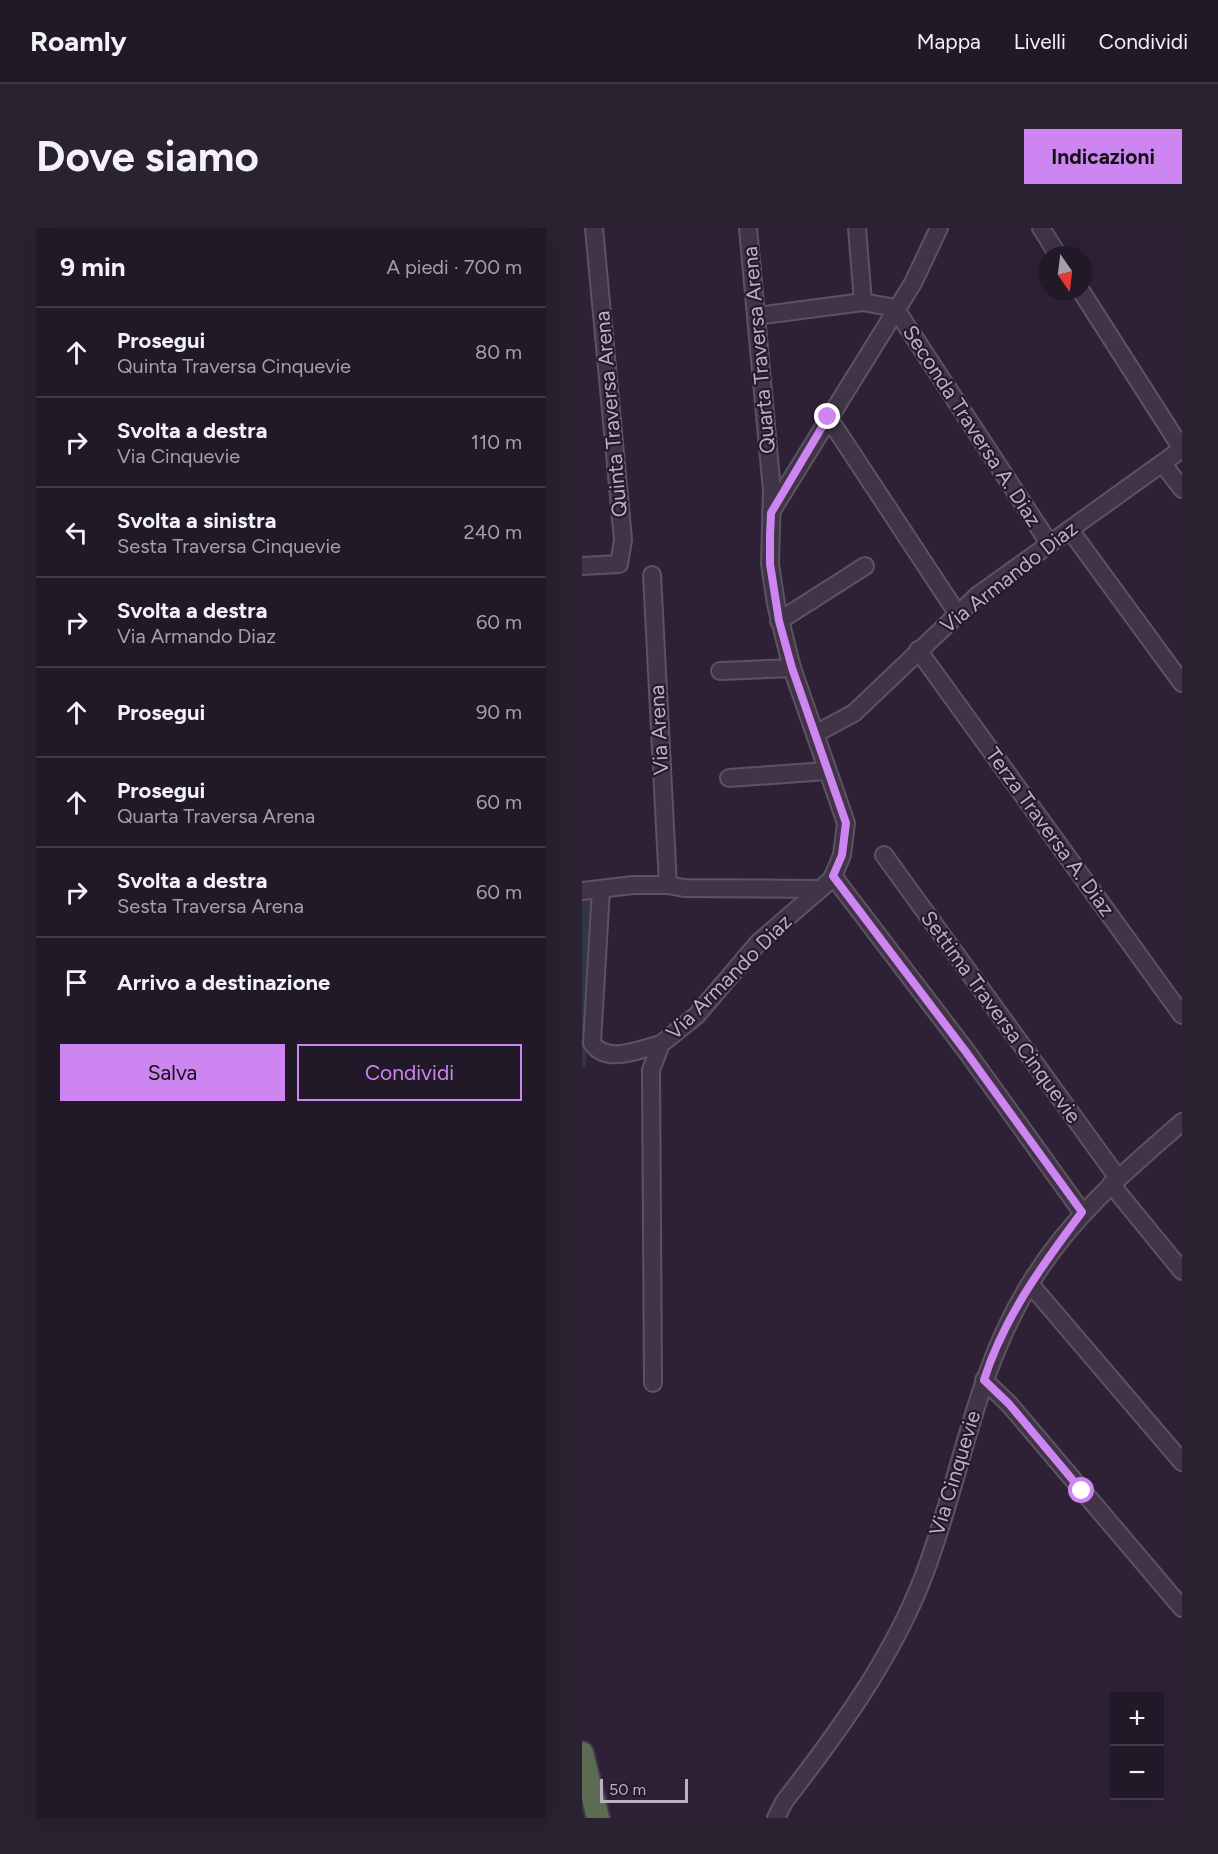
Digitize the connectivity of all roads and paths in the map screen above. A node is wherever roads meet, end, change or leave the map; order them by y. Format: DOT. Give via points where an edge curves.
graph roads {
  1 [pos="594,228"];
  2 [pos="748,228"];
  3 [pos="857,228"];
  4 [pos="939,228"];
  5 [pos="1041,228"];
  6 [pos="1052,246"];
  7 [pos="1087,300"];
  8 [pos="863,302"];
  9 [pos="895,308"];
  10 [pos="756,316"];
  11 [pos="828,417"];
  12 [pos="1182,449"];
  13 [pos="1163,464"];
  14 [pos="1182,489"];
  15 [pos="771,513"];
  16 [pos="1070,530"];
  17 [pos="1048,543"];
  18 [pos="582,566"];
  19 [pos="865,566"];
  20 [pos="652,575"];
  21 [pos="957,613"];
  22 [pos="779,621"];
  23 [pos="918,650"];
  24 [pos="792,668"];
  25 [pos="720,671"];
  26 [pos="1182,683"];
  27 [pos="814,734"];
  28 [pos="827,771"];
  29 [pos="729,778"];
  30 [pos="884,855"];
  31 [pos="833,876"];
  32 [pos="668,885"];
  33 [pos="601,889"];
  34 [pos="819,889"];
  35 [pos="582,891"];
  36 [pos="1182,1015"];
  37 [pos="662,1044"];
  38 [pos="1182,1122"];
  39 [pos="1114,1181"];
  40 [pos="1082,1212"];
  41 [pos="1182,1271"];
  42 [pos="1030,1284"];
  43 [pos="984,1380"];
  44 [pos="653,1383"];
  45 [pos="1182,1462"];
  46 [pos="1182,1608"];
  47 [pos="582,1753"];
  48 [pos="596,1811"];
  49 [pos="776,1818"];
  1 -- 18 [label="street, Quinta Traversa Arena" via="623,540 619,564"];
  2 -- 10 [label="street, Quarta Traversa Arena"];
  3 -- 8 [label="street"];
  4 -- 9 [label="street" via="913,283"];
  5 -- 6 [label="street"];
  7 -- 12 [label="street"];
  8 -- 9 [label="street"];
  8 -- 10 [label="street"];
  9 -- 11 [label="street"];
  9 -- 17 [label="street, Seconda Traversa A. Diaz"];
  10 -- 15 [label="street, Quarta Traversa Arena"];
  11 -- 15 [label="street"];
  11 -- 21 [label="street"];
  12 -- 13 [label="street, Via Armando Diaz"];
  13 -- 14 [label="street"];
  13 -- 16 [label="street, Via Armando Diaz"];
  15 -- 22 [label="street, Quarta Traversa Arena" via="770,564"];
  16 -- 17 [label="street, Via Armando Diaz"];
  16 -- 26 [label="street"];
  17 -- 21 [label="street, Via Armando Diaz"];
  19 -- 22 [label="street"];
  20 -- 32 [label="street, Via Arena"];
  21 -- 23 [label="street, Via Armando Diaz"];
  22 -- 24 [label="street, Quarta Traversa Arena"];
  23 -- 27 [label="street, Via Armando Diaz" via="854,713"];
  23 -- 36 [label="street, Terza Traversa A. Diaz"];
  24 -- 25 [label="street"];
  24 -- 27 [label="street, Via Armando Diaz"];
  27 -- 28 [label="street, Via Armando Diaz"];
  28 -- 29 [label="street"];
  28 -- 31 [label="street, Via Armando Diaz" via="846,823 842,855"];
  30 -- 39 [label="street, Settima Traversa Cinquevie"];
  31 -- 34 [label="street, Via Armando Diaz"];
  31 -- 40 [label="street"];
  32 -- 33 [label="street"];
  32 -- 34 [label="street"];
  33 -- 35 [label="street"];
  33 -- 37 [label="street" via="592,1043 598,1051 612,1056"];
  34 -- 37 [label="street, Via Armando Diaz" via="759,942 696,1016"];
  37 -- 44 [label="street, Via Armando Diaz" via="651,1070"];
  38 -- 39 [label="street, Via Cinquevie"];
  39 -- 40 [label="street, Via Cinquevie"];
  39 -- 41 [label="street, Settima Traversa Cinquevie"];
  40 -- 42 [label="street, Via Cinquevie"];
  42 -- 43 [label="street, Via Cinquevie" via="991,1358"];
  42 -- 45 [label="street"];
  43 -- 46 [label="street" via="1009,1404"];
  43 -- 49 [label="street, Via Cinquevie" via="924,1575 902,1623 860,1699"];
  47 -- 48 [label="highway"];
}
